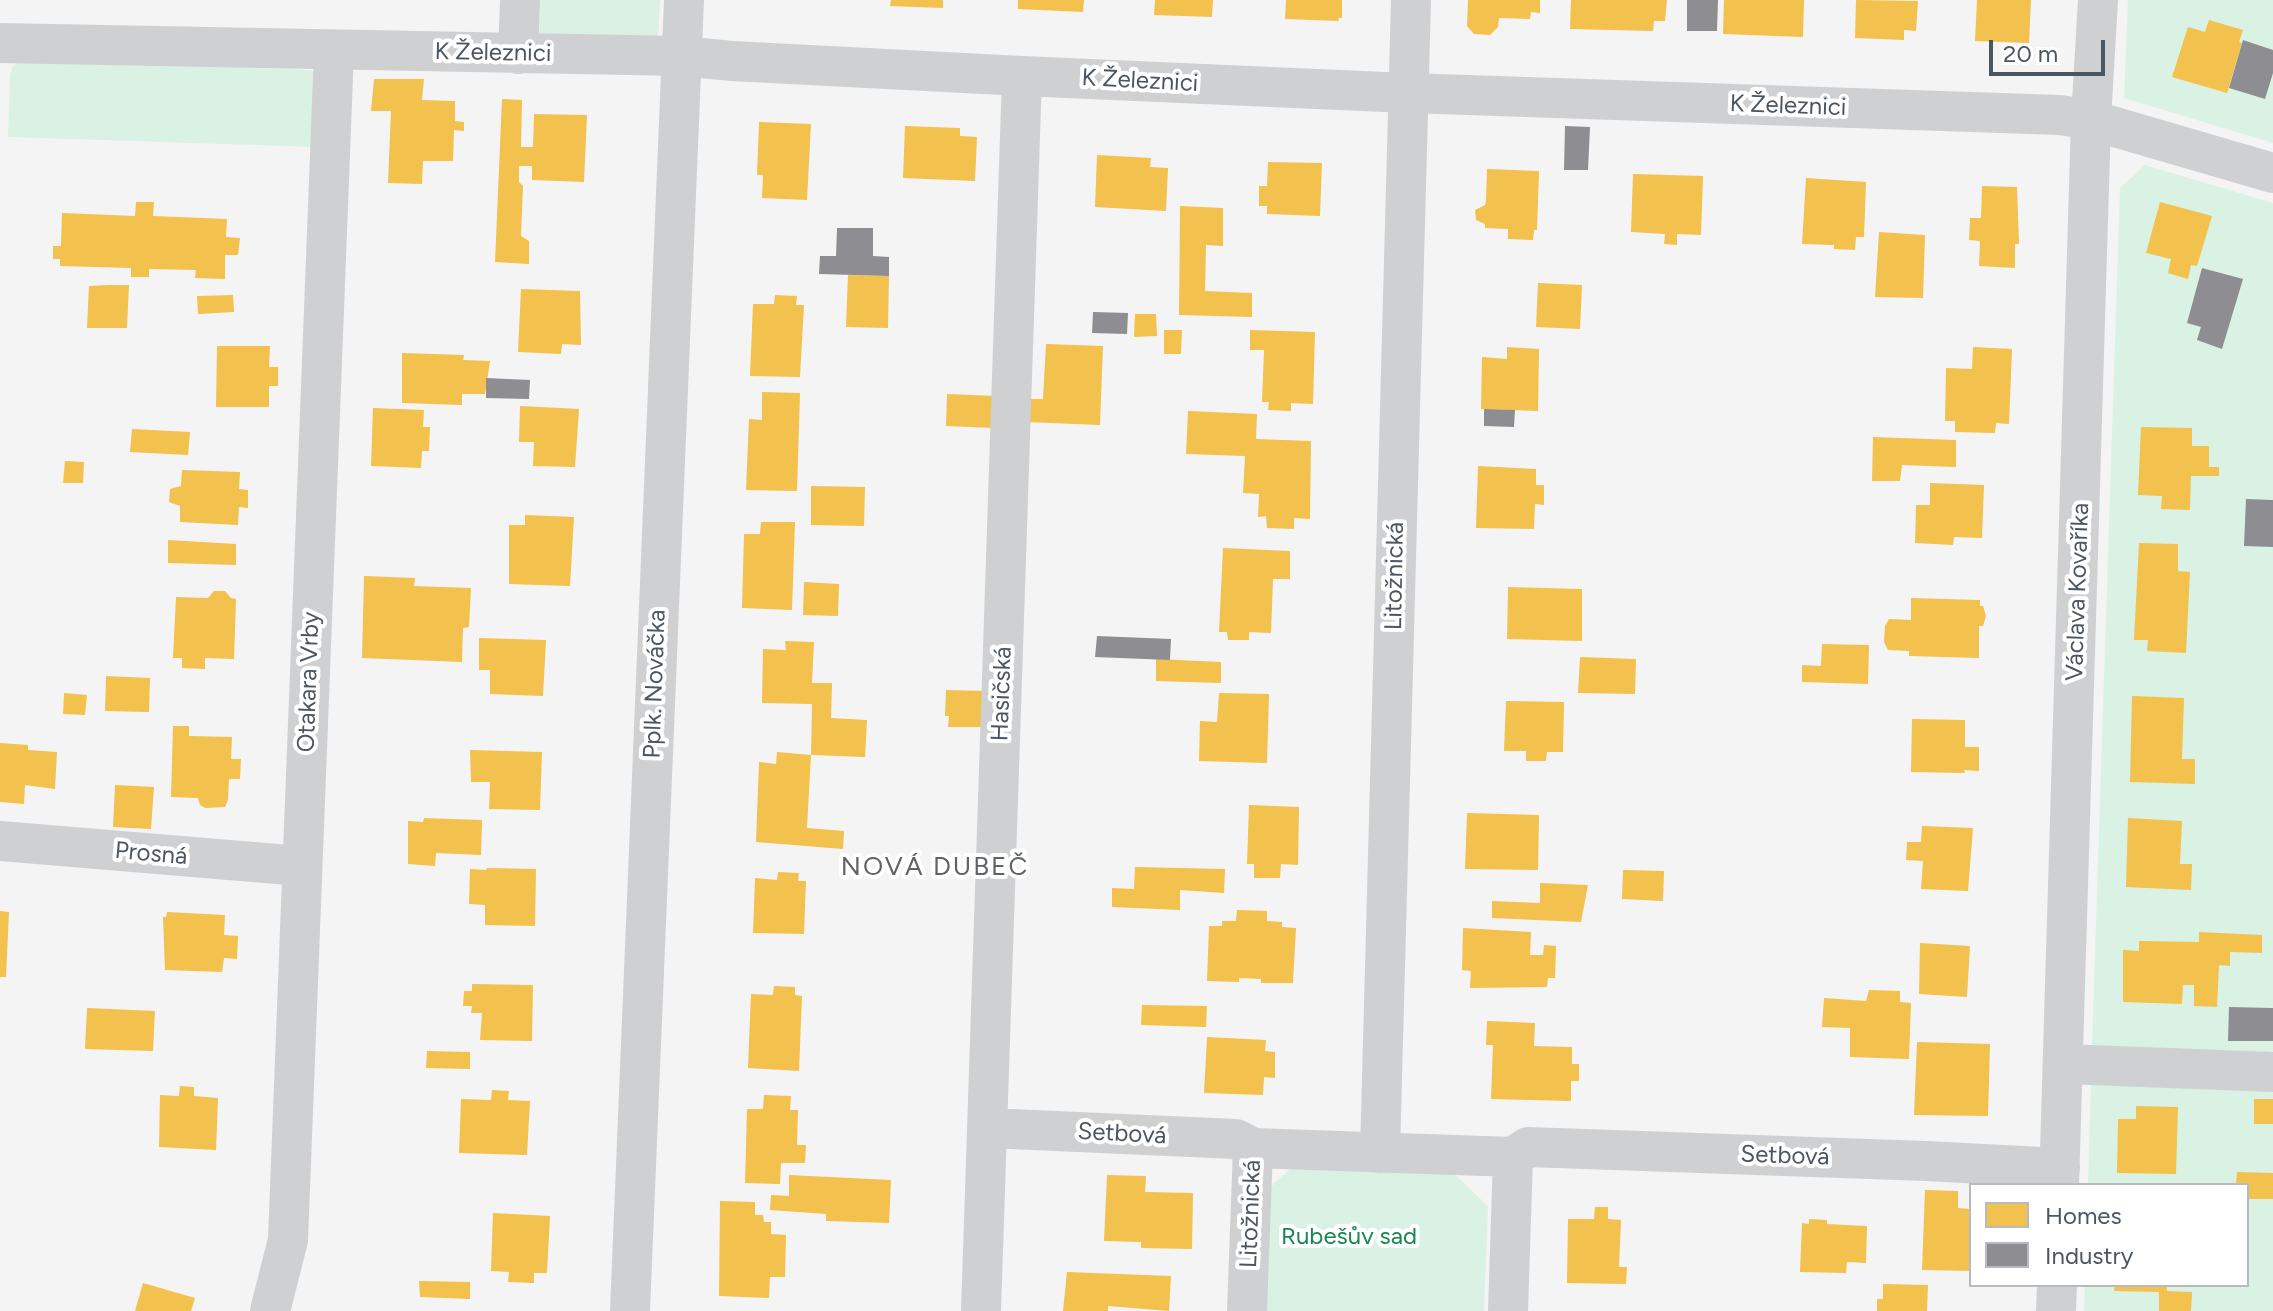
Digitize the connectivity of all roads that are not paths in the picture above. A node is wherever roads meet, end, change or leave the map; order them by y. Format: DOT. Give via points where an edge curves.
graph roads {
  1 [pos="520,0"];
  2 [pos="684,0"];
  3 [pos="1411,0"];
  4 [pos="2098,0"];
  5 [pos="0,43"];
  6 [pos="334,51"];
  7 [pos="518,54"];
  8 [pos="681,56"];
  9 [pos="1022,76"];
  10 [pos="1408,93"];
  11 [pos="2091,120"];
  12 [pos="2273,173"];
  13 [pos="0,841"];
  14 [pos="301,866"];
  15 [pos="2064,1064"];
  16 [pos="2273,1072"];
  17 [pos="988,1128"];
  18 [pos="1253,1148"];
  19 [pos="1380,1153"];
  20 [pos="1513,1157"];
  21 [pos="2060,1177"];
  22 [pos="2057,1287"];
  23 [pos="270,1311"];
  24 [pos="630,1311"];
  25 [pos="981,1311"];
  26 [pos="1247,1311"];
  27 [pos="1508,1311"];
  28 [pos="2056,1311"];
  1 -- 7 [label="street"];
  2 -- 8 [label="street, Pplk. Nováčka"];
  3 -- 10 [label="street, Litožnická"];
  4 -- 11 [label="street, Václava Kovaříka"];
  5 -- 6 [label="street, K Železnici"];
  6 -- 7 [label="street, K Železnici"];
  6 -- 14 [label="street, Otakara Vrby"];
  7 -- 8 [label="street, K Železnici"];
  8 -- 9 [label="street, K Železnici"];
  8 -- 24 [label="street, Pplk. Nováčka"];
  9 -- 10 [label="street, K Železnici"];
  9 -- 17 [label="street, Hasičská"];
  10 -- 11 [label="street, K Železnici"];
  10 -- 19 [label="street, Litožnická"];
  11 -- 12 [label="street, K Železnici"];
  11 -- 15 [label="street, Václava Kovaříka"];
  13 -- 14 [label="street, Prosná"];
  14 -- 23 [label="street, Otakara Vrby" via="288,1240"];
  15 -- 16 [label="street"];
  15 -- 21 [label="street, Václava Kovaříka"];
  17 -- 18 [label="street, Setbová" via="1236,1139"];
  17 -- 25 [label="street, Hasičská"];
  18 -- 19 [label="street, Litožnická"];
  18 -- 26 [label="street, Litožnická"];
  19 -- 20 [label="street, Litožnická"];
  20 -- 21 [label="street, Setbová" via="1528,1147 1926,1161"];
  20 -- 27 [label="street"];
  22 -- 28 [label="street"];
}
